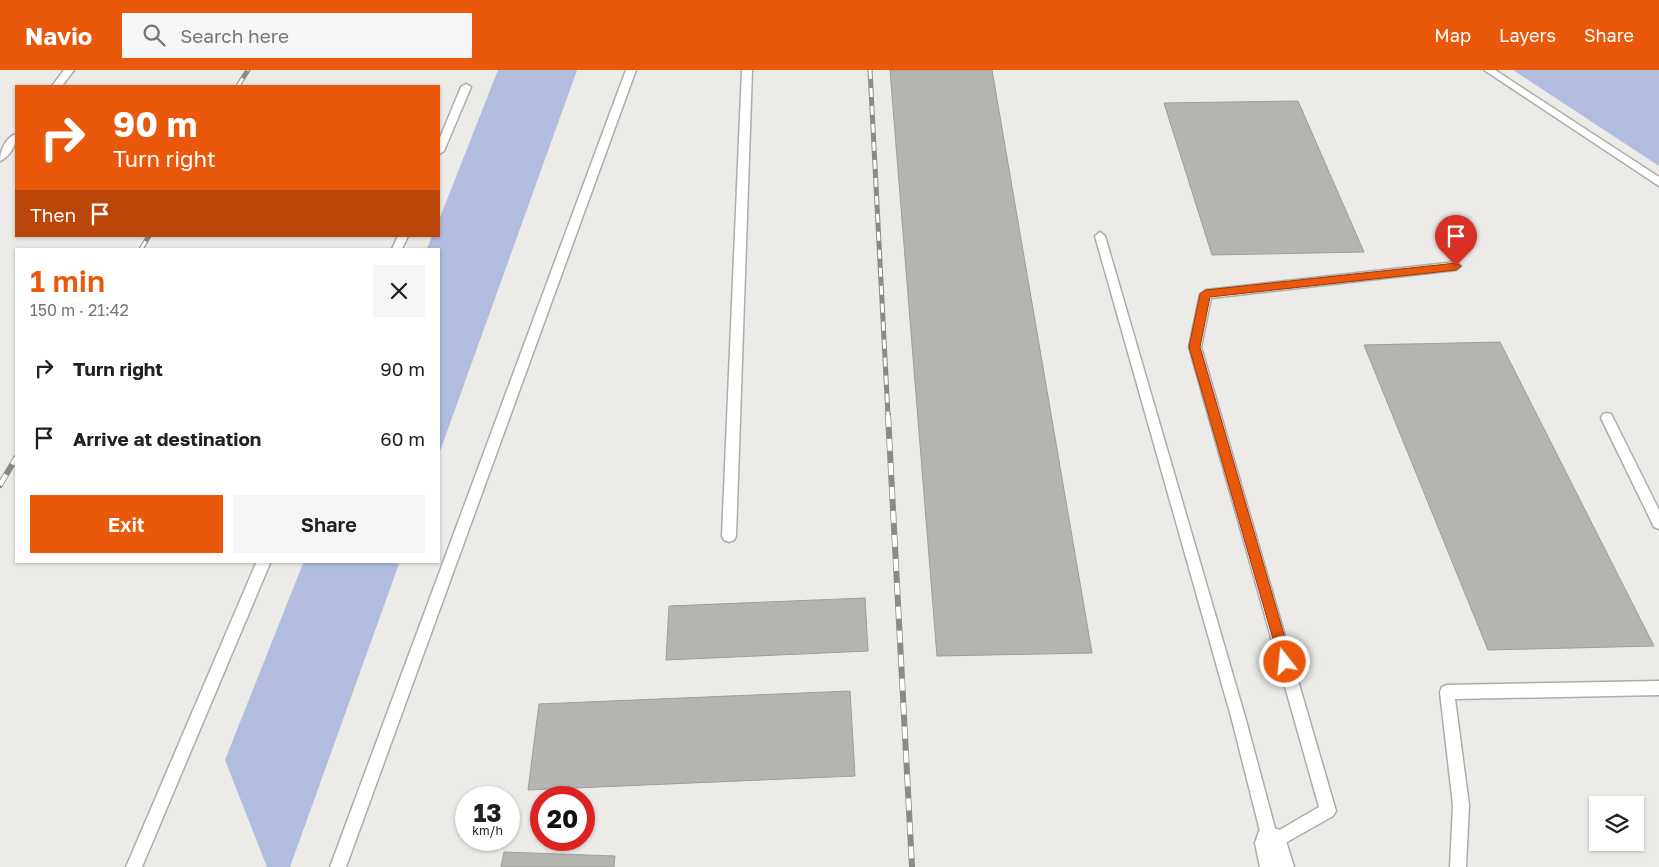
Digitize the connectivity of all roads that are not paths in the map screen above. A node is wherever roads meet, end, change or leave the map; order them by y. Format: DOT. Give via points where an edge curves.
graph roads {
  1 [pos="69,70"];
  2 [pos="631,70"];
  3 [pos="747,70"];
  4 [pos="1489,70"];
  5 [pos="57,85"];
  6 [pos="466,87"];
  7 [pos="15,138"];
  8 [pos="440,149"];
  9 [pos="0,158"];
  10 [pos="1659,182"];
  11 [pos="1100,236"];
  12 [pos="1456,266"];
  13 [pos="1607,418"];
  14 [pos="1659,523"];
  15 [pos="729,536"];
  16 [pos="263,563"];
  17 [pos="1659,688"];
  18 [pos="1274,855"];
  19 [pos="134,867"];
  20 [pos="338,867"];
  21 [pos="1458,867"];
  1 -- 5 [label="lane"];
  2 -- 20 [label="lane"];
  3 -- 15 [label="lane"];
  4 -- 10 [label="lane"];
  6 -- 8 [label="lane"];
  7 -- 9 [label="lane"];
  11 -- 18 [label="lane" via="1239,720"];
  12 -- 18 [label="lane" via="1206,294 1194,347 1328,811"];
  13 -- 14 [label="lane"];
  16 -- 19 [label="lane"];
  17 -- 21 [label="lane" via="1447,692 1461,805"];
}
